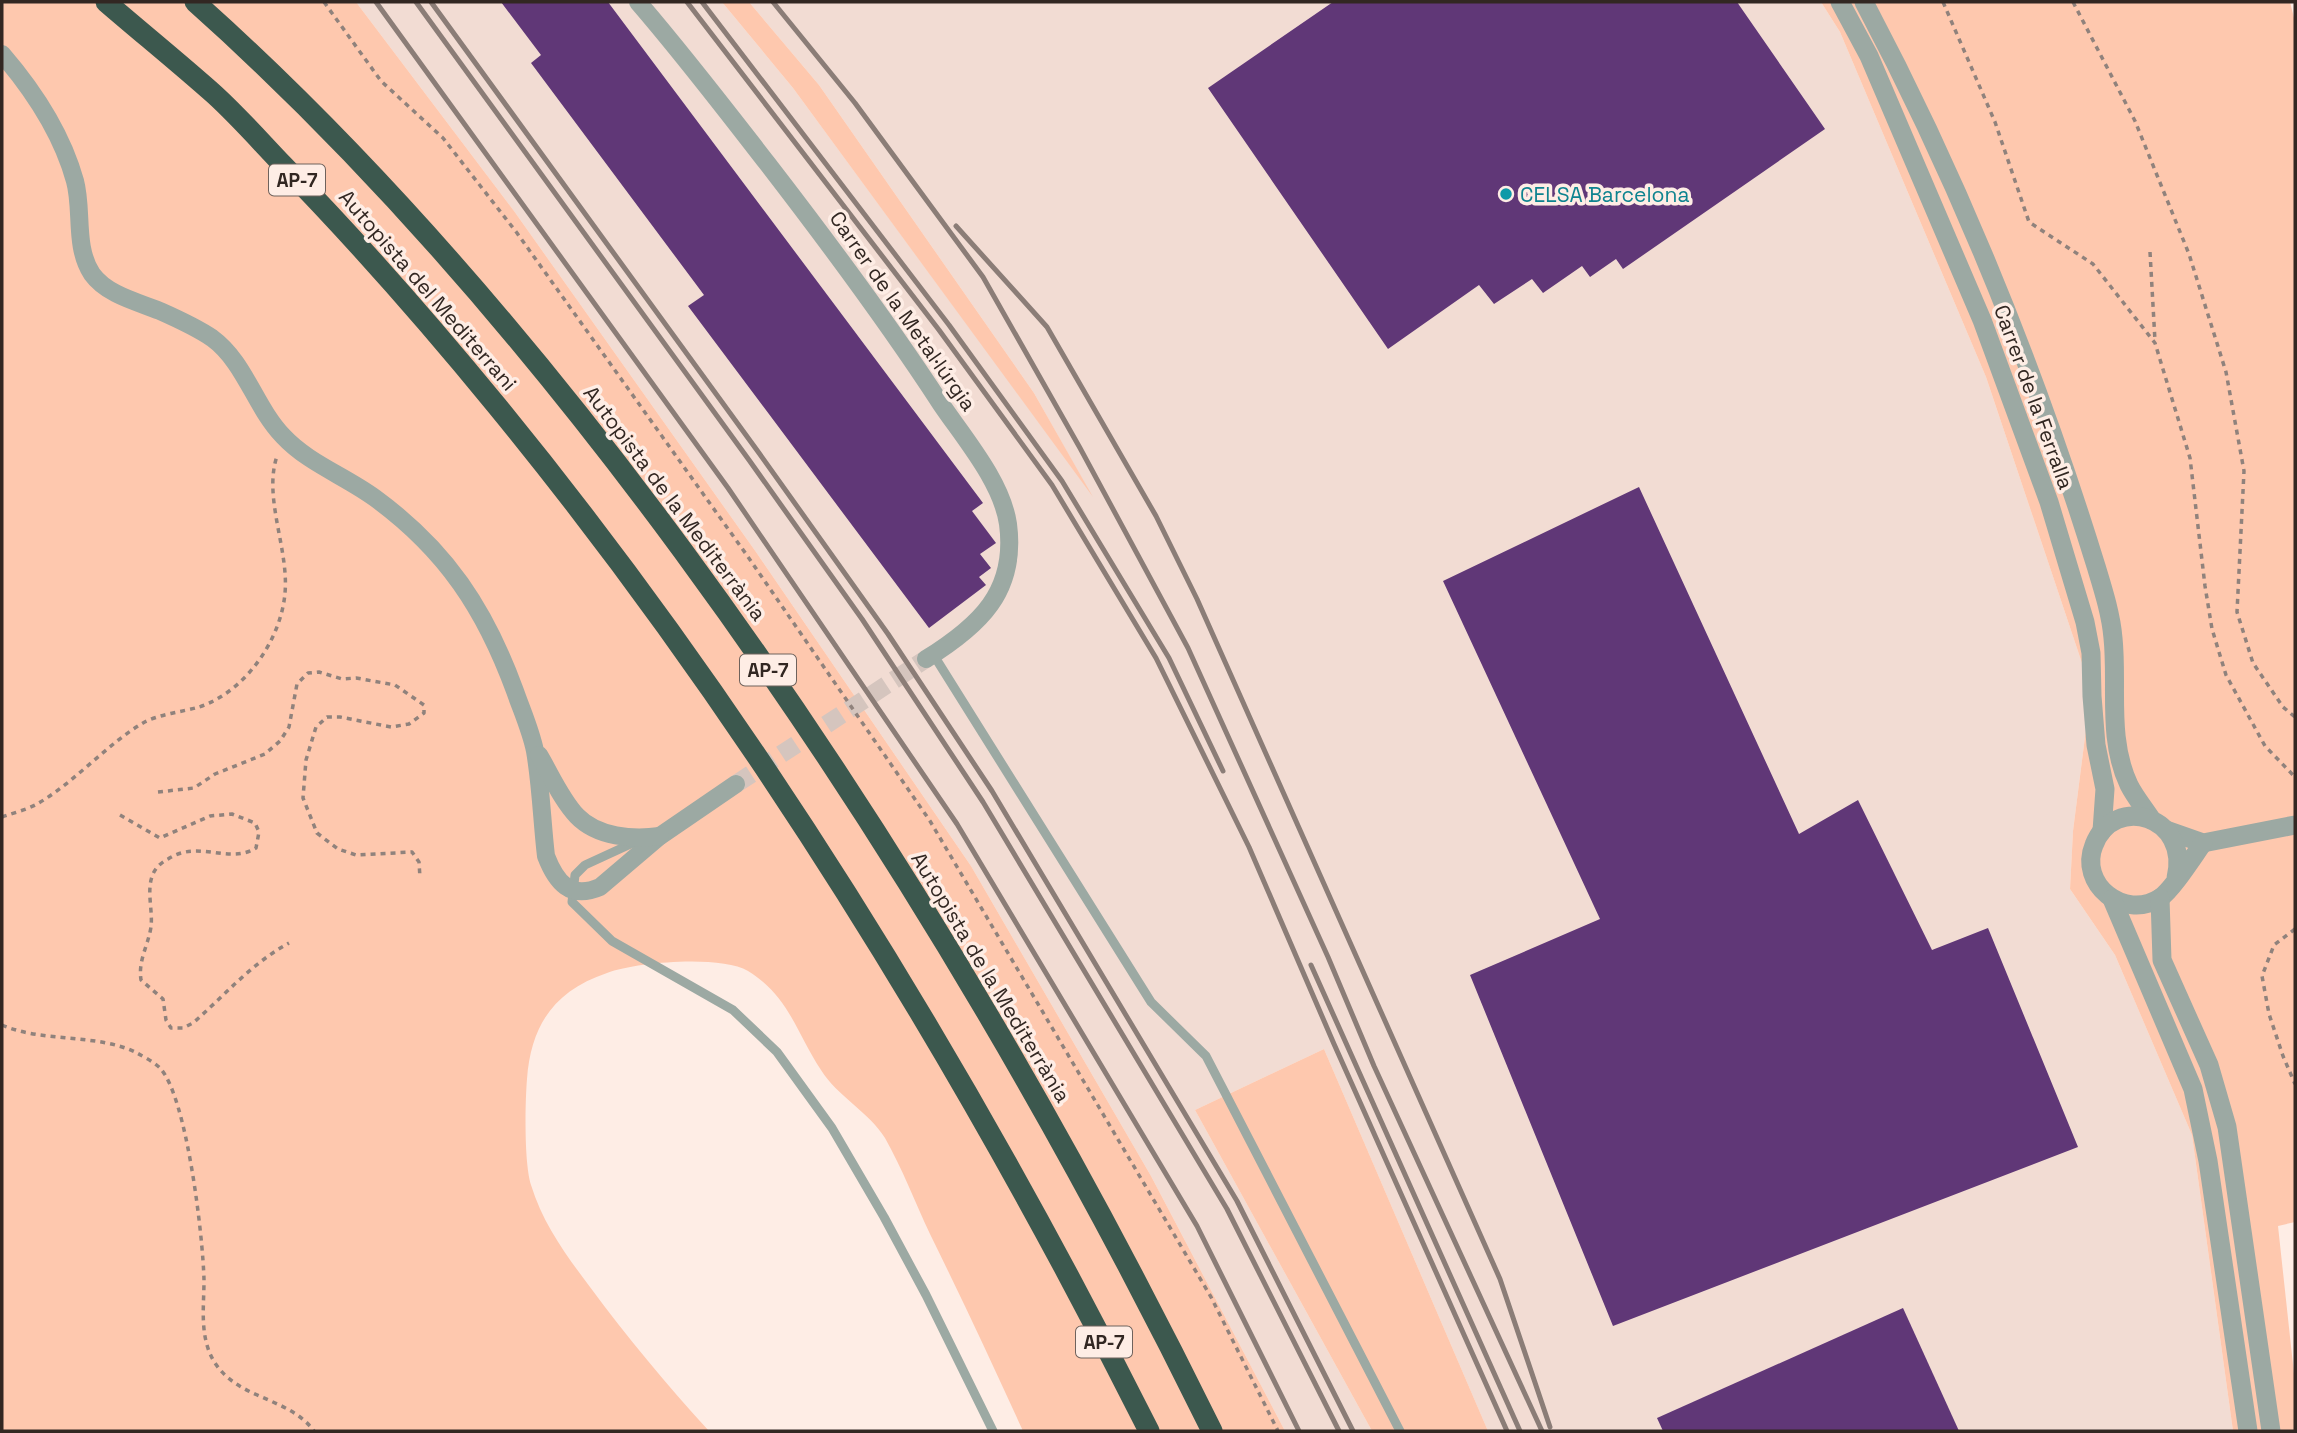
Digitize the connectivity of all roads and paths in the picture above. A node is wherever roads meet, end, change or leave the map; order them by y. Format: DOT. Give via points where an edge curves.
graph roads {
  1 [pos="106,2"];
  2 [pos="195,2"];
  3 [pos="324,2"];
  4 [pos="638,2"];
  5 [pos="1840,2"];
  6 [pos="1864,2"];
  7 [pos="1943,2"];
  8 [pos="2073,2"];
  9 [pos="2,54"];
  10 [pos="2150,252"];
  11 [pos="2155,343"];
  12 [pos="283,437"];
  13 [pos="929,657"];
  14 [pos="2295,717"];
  15 [pos="535,750"];
  16 [pos="2295,777"];
  17 [pos="736,784"];
  18 [pos="158,792"];
  19 [pos="120,815"];
  20 [pos="2,817"];
  21 [pos="2295,824"];
  22 [pos="2159,825"];
  23 [pos="2102,831"];
  24 [pos="660,836"];
  25 [pos="641,839"];
  26 [pos="2203,843"];
  27 [pos="419,878"];
  28 [pos="2176,878"];
  29 [pos="572,889"];
  30 [pos="2160,898"];
  31 [pos="2112,899"];
  32 [pos="2295,929"];
  33 [pos="289,943"];
  34 [pos="2,1025"];
  35 [pos="2295,1084"];
  36 [pos="314,1431"];
  37 [pos="993,1431"];
  38 [pos="1149,1431"];
  39 [pos="1212,1431"];
  40 [pos="1278,1431"];
  41 [pos="1401,1431"];
  42 [pos="2248,1431"];
  43 [pos="2271,1431"];
  1 -- 38 [label="highway, Autopista del Mediterrani / AP-7" via="217,97 405,296 638,586 798,817 989,1132"];
  2 -- 39 [label="highway, Autopista de la Mediterrània / AP-7" via="303,104 483,298 595,434 725,608 873,827 986,1013 1078,1174"];
  3 -- 40 [label="path" via="382,81 443,138 517,233 930,821 1211,1297"];
  4 -- 13 [label="street, Carrer de la Metal·lúrgia" via="888,323 993,482 1007,521 1009,543 1000,588 974,625"];
  5 -- 23 [label="street, Carrer de la Ferralla" via="1869,56 1983,320 2049,502 2091,653 2096,744 2105,789"];
  6 -- 22 [label="street, Carrer de la Ferralla" via="1926,126 1995,284 2062,459 2113,637 2119,751 2129,784"];
  7 -- 11 [label="path" via="1994,122 2029,222 2093,264"];
  8 -- 14 [label="path" via="2135,121 2189,254 2222,359 2244,471 2236,612 2253,663"];
  9 -- 12 [label="street" via="29,84 56,134 75,181 84,255 93,275 124,299 158,310 213,339 229,354"];
  10 -- 11 [label="path"];
  11 -- 16 [label="path" via="2190,458 2212,629 2226,675 2265,746"];
  12 -- 15 [label="street" via="375,498 434,549 463,585 487,623"];
  12 -- 20 [label="path" via="273,468 285,592 279,622 264,654 240,683 203,706 144,722 36,804"];
  13 -- 41 [label="lane" via="1151,1002 1206,1056"];
  15 -- 25 [label="street" via="579,819 612,835"];
  15 -- 29 [label="street" via="546,856 557,879"];
  17 -- 24 [label="street"];
  18 -- 27 [label="path" via="194,788 215,774 265,754 289,727 297,684 308,673 395,685 424,705 424,713 409,724 391,727 327,717 316,727 306,760 303,798 317,834 338,849 356,855 412,852 419,862"];
  19 -- 33 [label="path" via="160,838 210,816 232,814 255,823 259,832 256,848 247,853 190,850 160,864 153,874 151,929 139,968 141,980 163,999 171,1028 192,1023 239,979"];
  21 -- 26 [label="street"];
  22 -- 23 [label="street" via="2144,818 2125,818"];
  22 -- 26 [label="street"];
  22 -- 28 [label="street" via="2174,840 2178,852"];
  23 -- 31 [label="street" via="2091,855 2091,868 2102,891"];
  24 -- 25 [label="street"];
  24 -- 29 [label="street" via="600,887"];
  25 -- 29 [label="lane" via="585,865 575,875"];
  26 -- 28 [label="street"];
  28 -- 30 [label="street"];
  29 -- 37 [label="lane" via="572,901 612,942 733,1010 777,1052 832,1128 884,1217"];
  30 -- 31 [label="street" via="2131,905"];
  30 -- 43 [label="street" via="2162,960 2209,1065 2227,1127"];
  31 -- 42 [label="street" via="2193,1089"];
  32 -- 35 [label="path" via="2274,945 2262,976 2269,1014"];
  34 -- 36 [label="path" via="109,1044 135,1052 159,1067 176,1094 187,1145 202,1239 206,1345 229,1380 291,1411"];
}
